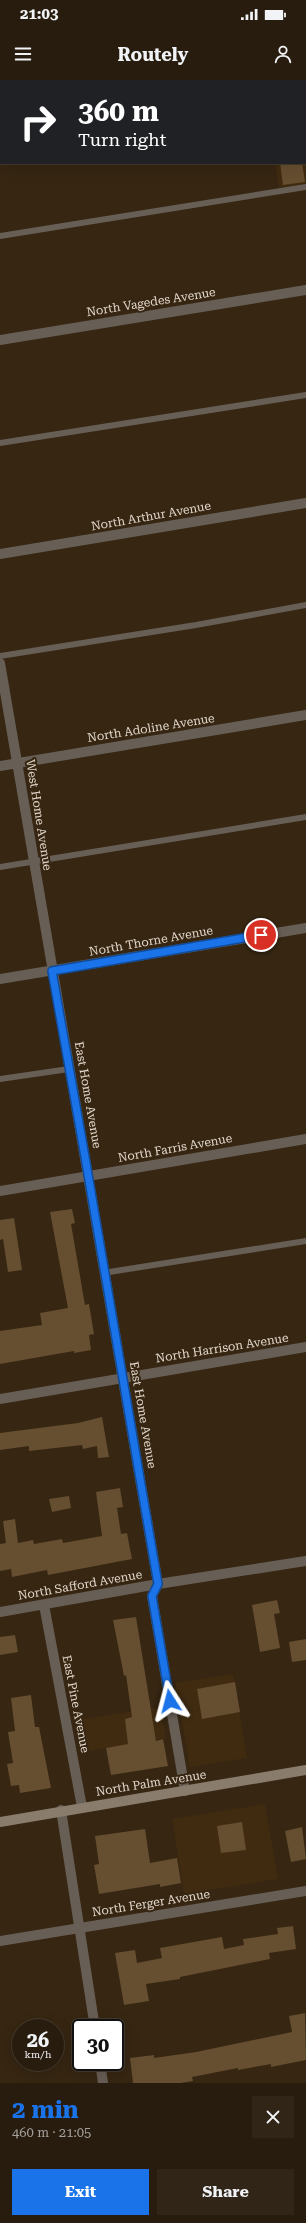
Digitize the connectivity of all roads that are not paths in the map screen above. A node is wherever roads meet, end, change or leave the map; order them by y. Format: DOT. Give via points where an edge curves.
graph roads {
  1 [pos="306,186"];
  2 [pos="0,236"];
  3 [pos="306,290"];
  4 [pos="0,340"];
  5 [pos="306,396"];
  6 [pos="0,443"];
  7 [pos="306,503"];
  8 [pos="0,554"];
  9 [pos="306,605"];
  10 [pos="0,656"];
  11 [pos="0,663"];
  12 [pos="306,715"];
  13 [pos="17,763"];
  14 [pos="0,766"];
  15 [pos="306,817"];
  16 [pos="34,862"];
  17 [pos="0,867"];
  18 [pos="306,928"];
  19 [pos="52,971"];
  20 [pos="0,979"];
  21 [pos="69,1069"];
  22 [pos="0,1079"];
  23 [pos="306,1138"];
  24 [pos="89,1177"];
  25 [pos="0,1191"];
  26 [pos="306,1241"];
  27 [pos="104,1273"];
  28 [pos="306,1347"];
  29 [pos="124,1377"];
  30 [pos="0,1399"];
  31 [pos="306,1561"];
  32 [pos="158,1584"];
  33 [pos="44,1605"];
  34 [pos="0,1612"];
  35 [pos="306,1770"];
  36 [pos="185,1791"];
  37 [pos="82,1807"];
  38 [pos="61,1810"];
  39 [pos="0,1822"];
  40 [pos="306,1891"];
  41 [pos="79,1929"];
  42 [pos="0,1941"];
  43 [pos="94,2019"];
  44 [pos="102,2071"];
  45 [pos="104,2083"];
  1 -- 2 [label="lane"];
  3 -- 4 [label="street, North Vagedes Avenue"];
  5 -- 6 [label="lane"];
  7 -- 8 [label="street, North Arthur Avenue"];
  9 -- 10 [label="lane"];
  11 -- 13 [label="street, West Home Avenue"];
  12 -- 13 [label="street, North Adoline Avenue"];
  13 -- 14 [label="street, North Adoline Avenue"];
  13 -- 16 [label="street, West Home Avenue"];
  15 -- 16 [label="lane"];
  16 -- 17 [label="lane"];
  16 -- 19 [label="street, West Home Avenue"];
  18 -- 19 [label="street, North Thorne Avenue"];
  19 -- 20 [label="street, North Thorne Avenue"];
  19 -- 21 [label="street, East Home Avenue"];
  21 -- 22 [label="lane"];
  21 -- 24 [label="street, East Home Avenue"];
  23 -- 24 [label="street, North Farris Avenue"];
  24 -- 25 [label="street, North Farris Avenue"];
  24 -- 27 [label="street, East Home Avenue"];
  26 -- 27 [label="lane"];
  27 -- 29 [label="street, East Home Avenue"];
  28 -- 29 [label="street, North Harrison Avenue"];
  29 -- 30 [label="street, North Harrison Avenue"];
  29 -- 32 [label="street, East Home Avenue"];
  31 -- 32 [label="street, North Safford Avenue"];
  32 -- 33 [label="street, North Safford Avenue"];
  32 -- 36 [label="street, East Home Avenue" via="152,1596"];
  33 -- 34 [label="street, North Safford Avenue"];
  33 -- 37 [label="street, East Pine Avenue"];
  35 -- 36 [label="main road, North Palm Avenue"];
  36 -- 37 [label="main road, North Palm Avenue"];
  37 -- 38 [label="main road, North Palm Avenue"];
  38 -- 39 [label="main road, North Palm Avenue"];
  38 -- 41 [label="street"];
  40 -- 41 [label="street, North Ferger Avenue"];
  41 -- 42 [label="street, North Ferger Avenue"];
  41 -- 43 [label="street"];
  44 -- 45 [label="street"];
}
